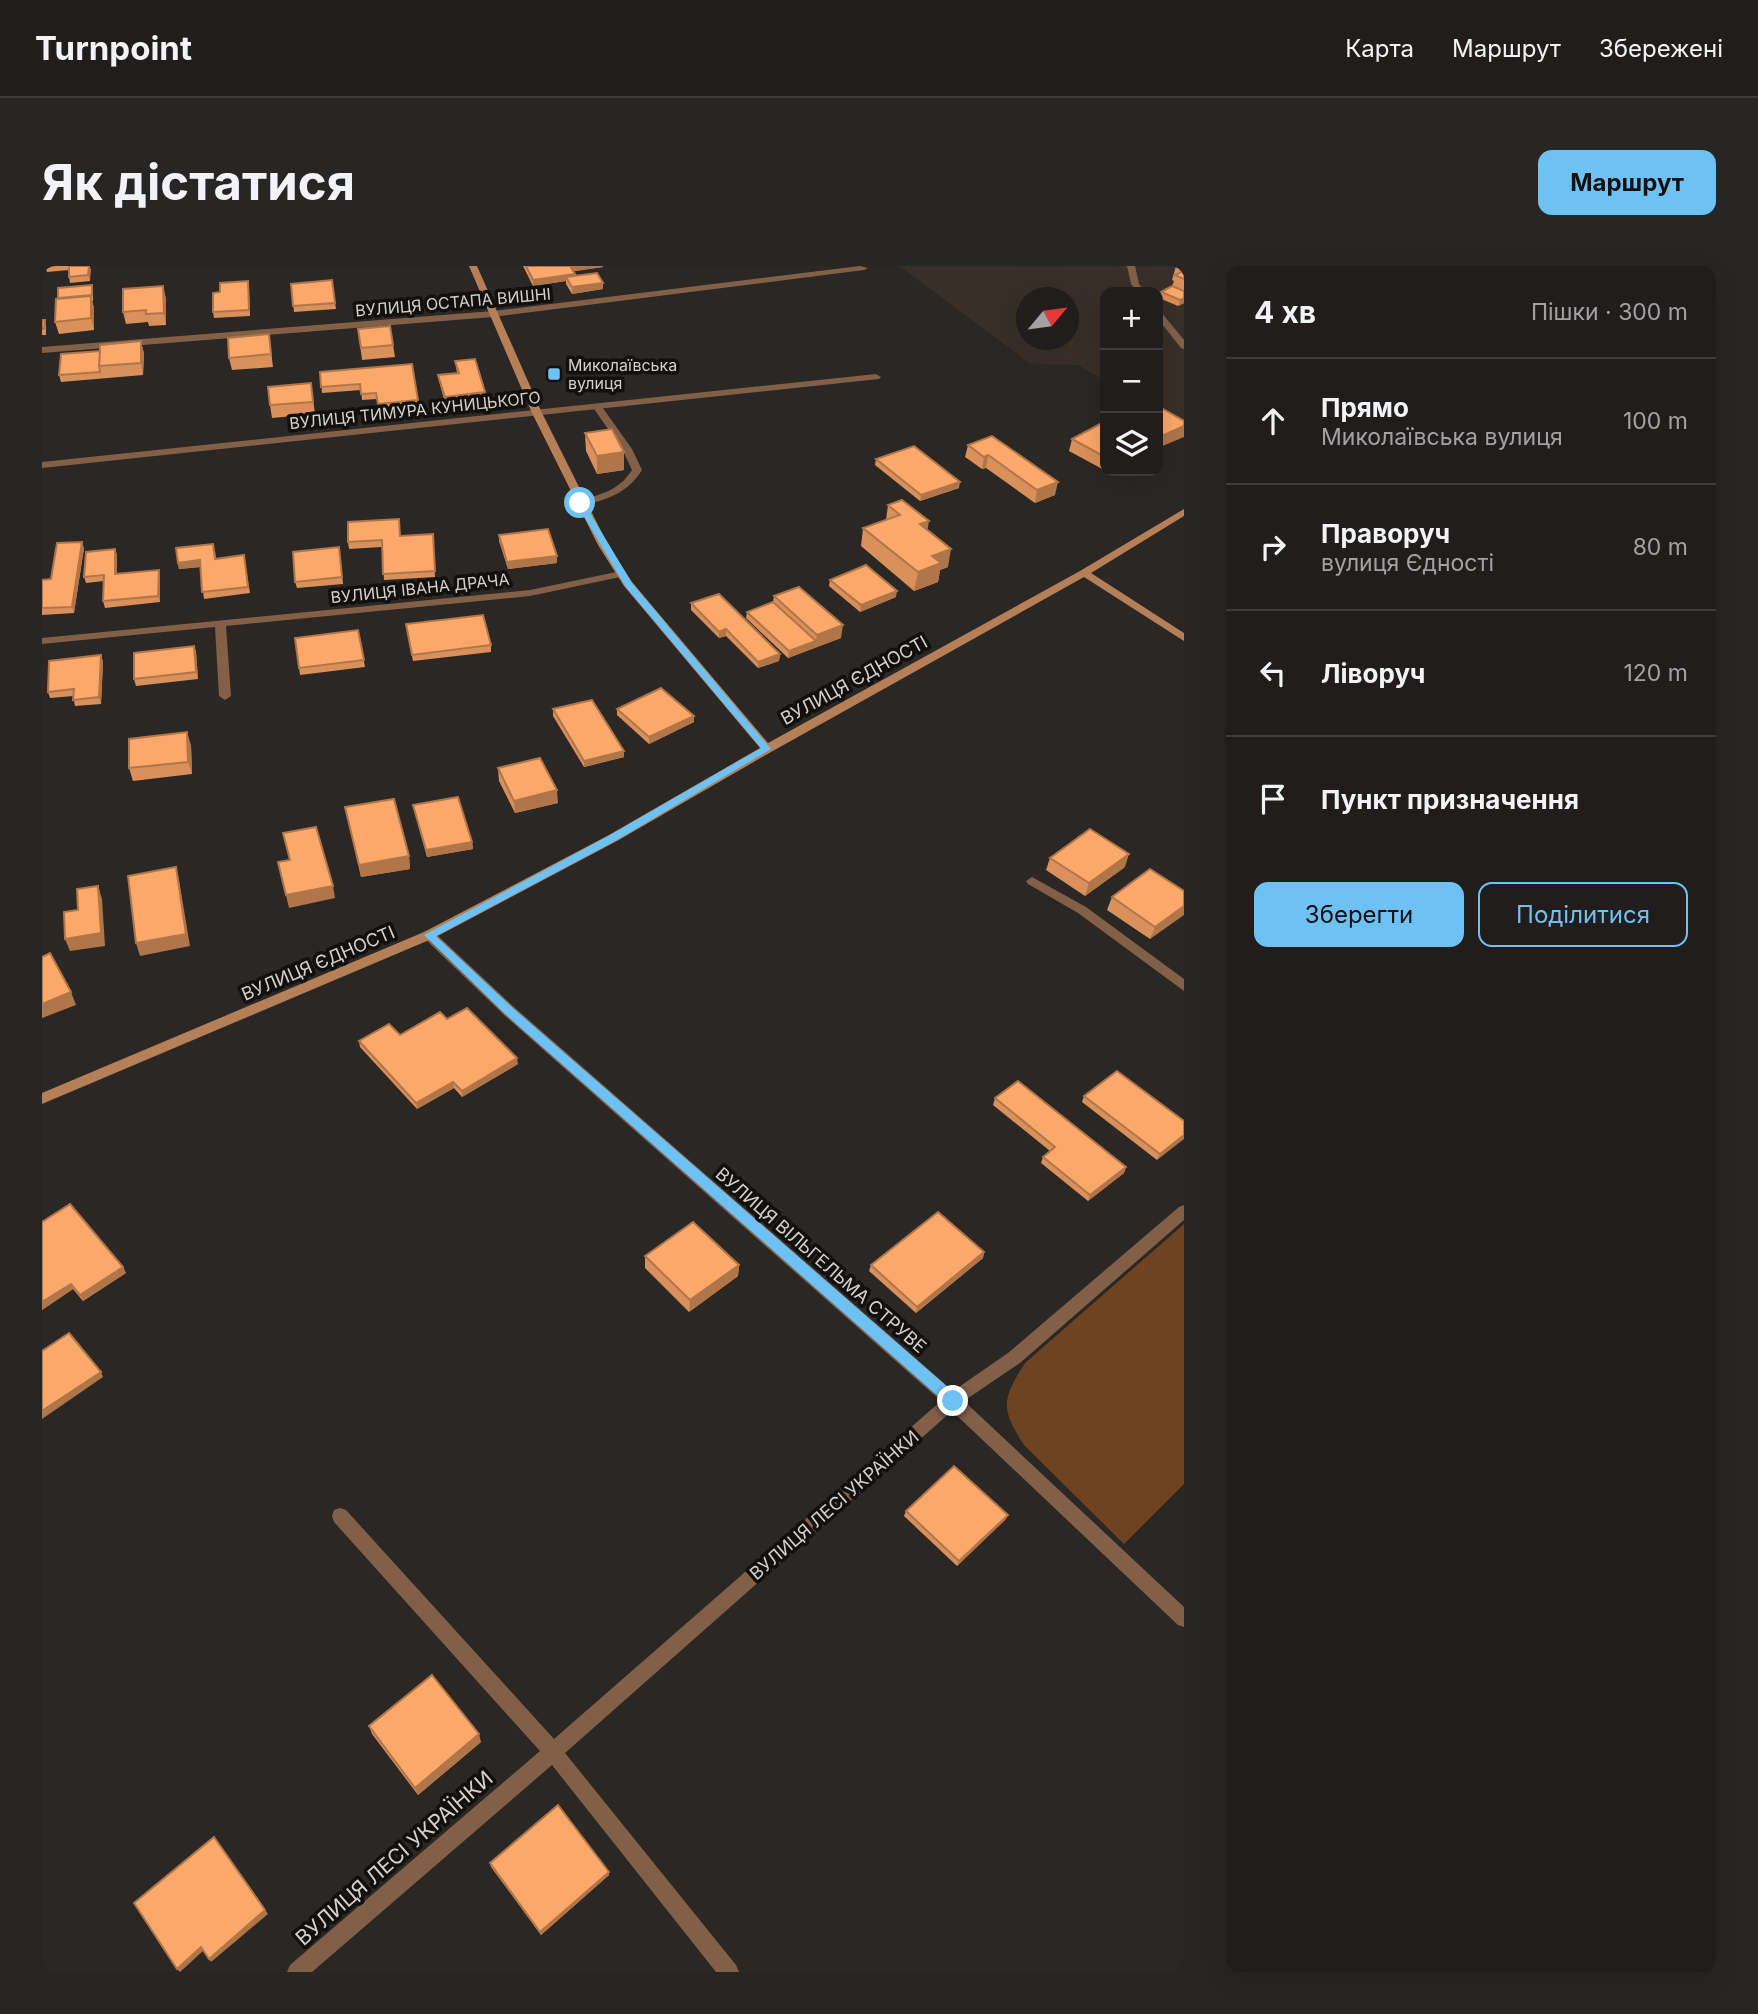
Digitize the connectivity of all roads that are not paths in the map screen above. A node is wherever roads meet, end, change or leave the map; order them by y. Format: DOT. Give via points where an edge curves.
graph roads {
  1 [pos="473,266"];
  2 [pos="1131,266"];
  3 [pos="864,268"];
  4 [pos="1137,287"];
  5 [pos="493,314"];
  6 [pos="1163,320"];
  7 [pos="1184,346"];
  8 [pos="42,350"];
  9 [pos="876,377"];
  10 [pos="597,406"];
  11 [pos="537,413"];
  12 [pos="42,465"];
  13 [pos="580,503"];
  14 [pos="1184,512"];
  15 [pos="1084,573"];
  16 [pos="621,574"];
  17 [pos="220,623"];
  18 [pos="1184,638"];
  19 [pos="42,641"];
  20 [pos="225,696"];
  21 [pos="766,749"];
  22 [pos="1032,881"];
  23 [pos="429,935"];
  24 [pos="1184,986"];
  25 [pos="42,1099"];
  26 [pos="1184,1211"];
  27 [pos="953,1401"];
  28 [pos="340,1517"];
  29 [pos="1184,1619"];
  30 [pos="553,1752"];
  31 [pos="297,1972"];
  32 [pos="729,1972"];
  1 -- 5 [label="main road"];
  2 -- 4 [label="street"];
  3 -- 5 [label="street, ВУЛИЦЯ ОСТАПА ВИШНІ"];
  5 -- 8 [label="street, ВУЛИЦЯ ОСТАПА ВИШНІ"];
  5 -- 11 [label="main road"];
  6 -- 7 [label="street"];
  9 -- 10 [label="street, ВУЛИЦЯ ТИМУРА КУНИЦЬКОГО"];
  10 -- 11 [label="street, ВУЛИЦЯ ТИМУРА КУНИЦЬКОГО"];
  10 -- 13 [label="street" via="637,470 630,484"];
  11 -- 12 [label="street, ВУЛИЦЯ ТИМУРА КУНИЦЬКОГО"];
  11 -- 13 [label="main road"];
  13 -- 16 [label="main road"];
  14 -- 15 [label="main road, ВУЛИЦЯ ЄДНОСТІ"];
  15 -- 18 [label="main road"];
  15 -- 21 [label="main road, ВУЛИЦЯ ЄДНОСТІ"];
  16 -- 17 [label="street, ВУЛИЦЯ ІВАНА ДРАЧА" via="530,593"];
  16 -- 21 [label="main road"];
  17 -- 19 [label="street, ВУЛИЦЯ ІВАНА ДРАЧА"];
  17 -- 20 [label="street"];
  21 -- 23 [label="main road, ВУЛИЦЯ ЄДНОСТІ" via="613,838"];
  22 -- 24 [label="street" via="1082,910"];
  23 -- 25 [label="main road, ВУЛИЦЯ ЄДНОСТІ"];
  23 -- 27 [label="street, ВУЛИЦЯ ВІЛЬГЕЛЬМА СТРУВЕ" via="482,987"];
  26 -- 27 [label="street, ВУЛИЦЯ ЛЕСІ УКРАЇНКИ" via="1014,1358"];
  27 -- 29 [label="street, ВУЛИЦЯ ВІЛЬГЕЛЬМА СТРУВЕ"];
  27 -- 30 [label="street, ВУЛИЦЯ ЛЕСІ УКРАЇНКИ"];
  28 -- 30 [label="street"];
  30 -- 31 [label="street, ВУЛИЦЯ ЛЕСІ УКРАЇНКИ"];
  30 -- 32 [label="street"];
}
